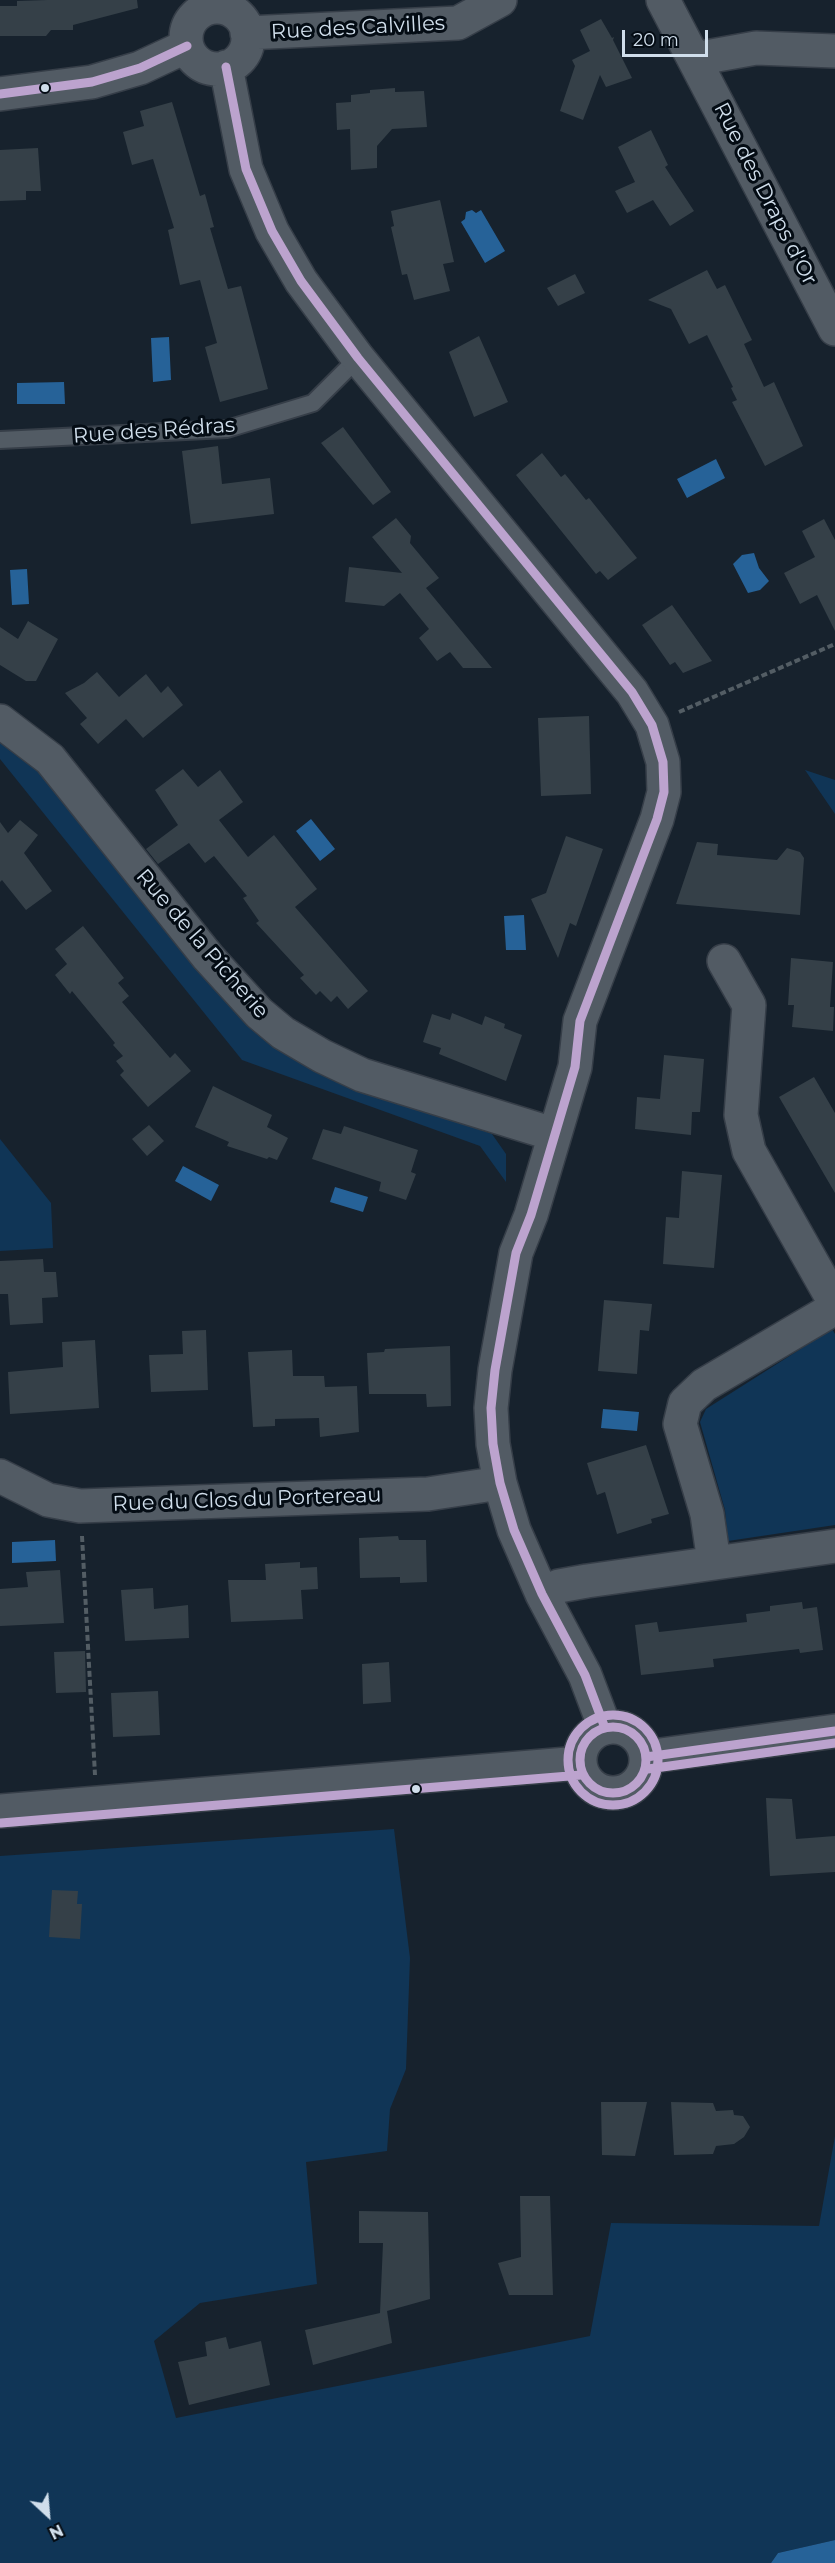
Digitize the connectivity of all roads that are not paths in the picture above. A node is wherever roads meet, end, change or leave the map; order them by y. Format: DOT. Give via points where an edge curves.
graph roads {
  1 [pos="500,0"];
  2 [pos="663,0"];
  3 [pos="210,4"];
  4 [pos="247,33"];
  5 [pos="187,46"];
  6 [pos="835,51"];
  7 [pos="695,59"];
  8 [pos="226,67"];
  9 [pos="0,94"];
  10 [pos="835,329"];
  11 [pos="358,358"];
  12 [pos="0,440"];
  13 [pos="0,721"];
  14 [pos="724,961"];
  15 [pos="553,1134"];
  16 [pos="835,1302"];
  17 [pos="835,1308"];
  18 [pos="0,1476"];
  19 [pos="500,1483"];
  20 [pos="835,1546"];
  21 [pos="714,1562"];
  22 [pos="542,1593"];
  23 [pos="605,1728"];
  24 [pos="835,1731"];
  25 [pos="646,1756"];
  26 [pos="580,1763"];
  27 [pos="0,1811"];
  1 -- 4 [label="street, Rue des Calvilles" via="458,23"];
  2 -- 7 [label="street, Rue des Draps d'Or"];
  3 -- 4 [label="street" via="230,10"];
  3 -- 5 [label="street" via="188,26"];
  4 -- 8 [label="street" via="245,50"];
  5 -- 8 [label="street" via="198,62 216,69"];
  5 -- 9 [label="street" via="140,68 92,82"];
  6 -- 7 [label="street" via="756,48"];
  7 -- 10 [label="street, Rue des Draps d'Or"];
  8 -- 11 [label="street" via="246,169 272,231 301,281"];
  11 -- 12 [label="lane, Rue des Rédras" via="313,403 227,429"];
  11 -- 15 [label="street" via="632,692 652,725 663,762 664,792 657,819 580,1021 575,1066"];
  13 -- 15 [label="street, Rue de la Picherie" via="50,759 208,957 259,1013 283,1033 363,1075"];
  14 -- 16 [label="street" via="749,1005 741,1115 749,1151"];
  15 -- 19 [label="street" via="531,1215 516,1253 495,1370 491,1408"];
  17 -- 21 [label="street" via="704,1385 685,1403 681,1424 707,1514"];
  18 -- 19 [label="street, Rue du Clos du Portereau" via="48,1500 80,1506 428,1494"];
  19 -- 22 [label="street" via="514,1530"];
  20 -- 21 [label="street"];
  21 -- 22 [label="street" via="559,1586"];
  22 -- 23 [label="street" via="585,1675"];
  23 -- 25 [label="street" via="627,1730 644,1746"];
  23 -- 26 [label="street" via="589,1737"];
  24 -- 25 [label="street"];
  25 -- 26 [label="street" via="641,1779 622,1792 600,1790 590,1784"];
  26 -- 27 [label="street"];
}
